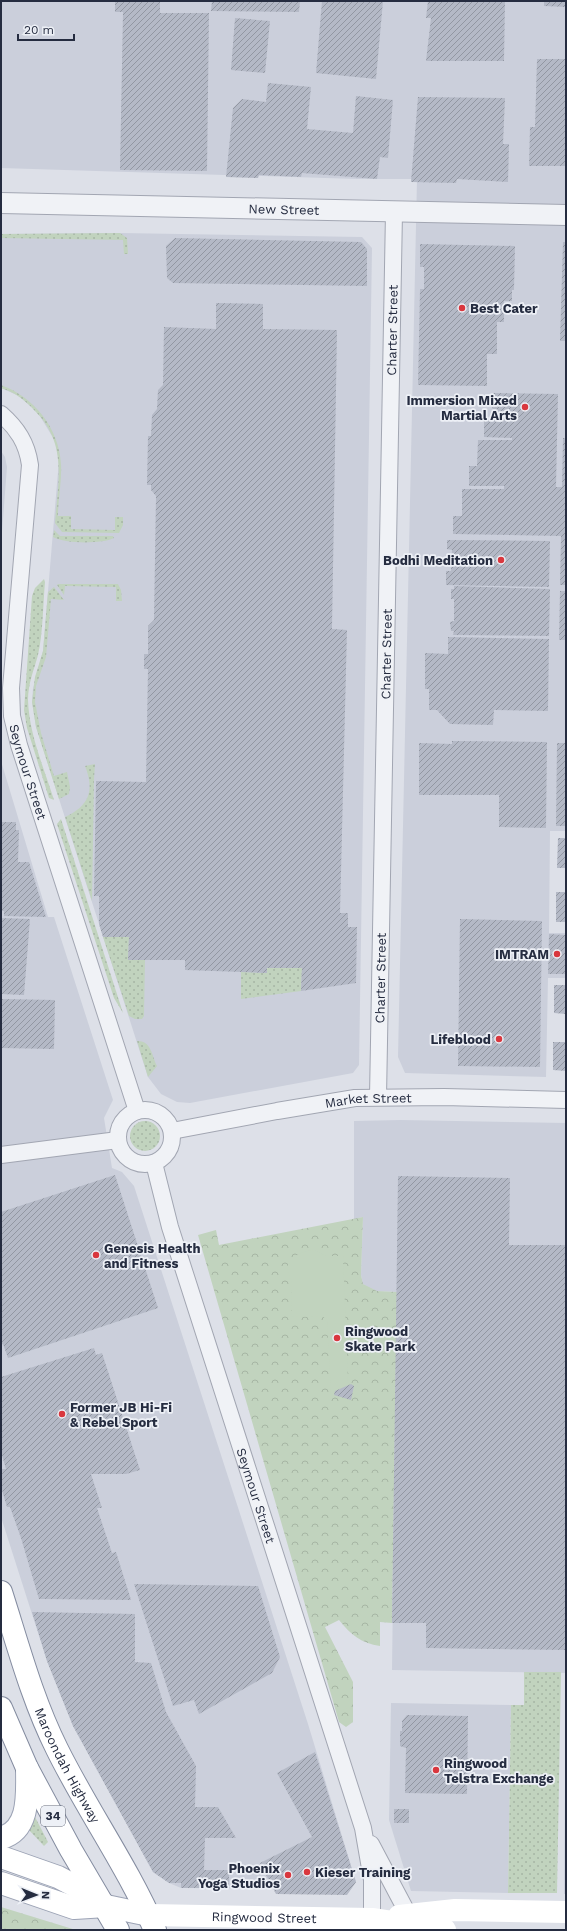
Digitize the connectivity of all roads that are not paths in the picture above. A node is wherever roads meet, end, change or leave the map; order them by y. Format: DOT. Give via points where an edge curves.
graph roads {
  1 [pos="1,203"];
  2 [pos="394,212"];
  3 [pos="566,215"];
  4 [pos="4,420"];
  5 [pos="378,1097"];
  6 [pos="566,1100"];
  7 [pos="137,1111"];
  8 [pos="172,1131"];
  9 [pos="118,1140"];
  10 [pos="1,1155"];
  11 [pos="154,1163"];
  12 [pos="1,1592"];
  13 [pos="1,1708"];
  14 [pos="27,1768"];
  15 [pos="363,1828"];
  16 [pos="1,1838"];
  17 [pos="1,1857"];
  18 [pos="1,1883"];
  19 [pos="106,1906"];
  20 [pos="566,1912"];
  21 [pos="408,1914"];
  22 [pos="375,1919"];
  23 [pos="152,1923"];
  24 [pos="118,1930"];
  25 [pos="445,1930"];
  1 -- 2 [label="street, New Street"];
  2 -- 3 [label="street, New Street"];
  2 -- 5 [label="street, Charter Street"];
  4 -- 7 [label="street, Seymour Street" via="24,440 30,465 11,688 12,716 19,745"];
  5 -- 6 [label="street, Market Street"];
  5 -- 8 [label="street, Market Street" via="313,1104"];
  7 -- 8 [label="street" via="156,1112 163,1117"];
  7 -- 9 [label="street" via="130,1114 121,1125"];
  8 -- 11 [label="street" via="170,1148"];
  9 -- 10 [label="street"];
  9 -- 11 [label="street" via="120,1148 131,1160 146,1164"];
  11 -- 15 [label="street, Seymour Street" via="173,1234"];
  12 -- 23 [label="main road, Maroondah Highway" via="41,1715"];
  13 -- 14 [label="main road, 34"];
  14 -- 16 [label="main road" via="23,1819 13,1832"];
  14 -- 19 [label="main road, 34" via="71,1850"];
  15 -- 21 [label="street, Seymour Street"];
  15 -- 22 [label="street, Seymour Street" via="372,1880"];
  17 -- 19 [label="main road" via="63,1879"];
  18 -- 19 [label="main road" via="74,1908"];
  19 -- 23 [label="main road, Ringwood Street"];
  19 -- 24 [label="main road"];
  20 -- 21 [label="main road, Ringwood Street" via="455,1910"];
  21 -- 22 [label="main road, Ringwood Street"];
  22 -- 23 [label="main road, Ringwood Street"];
  22 -- 25 [label="main road, Ringwood Street"];
}
